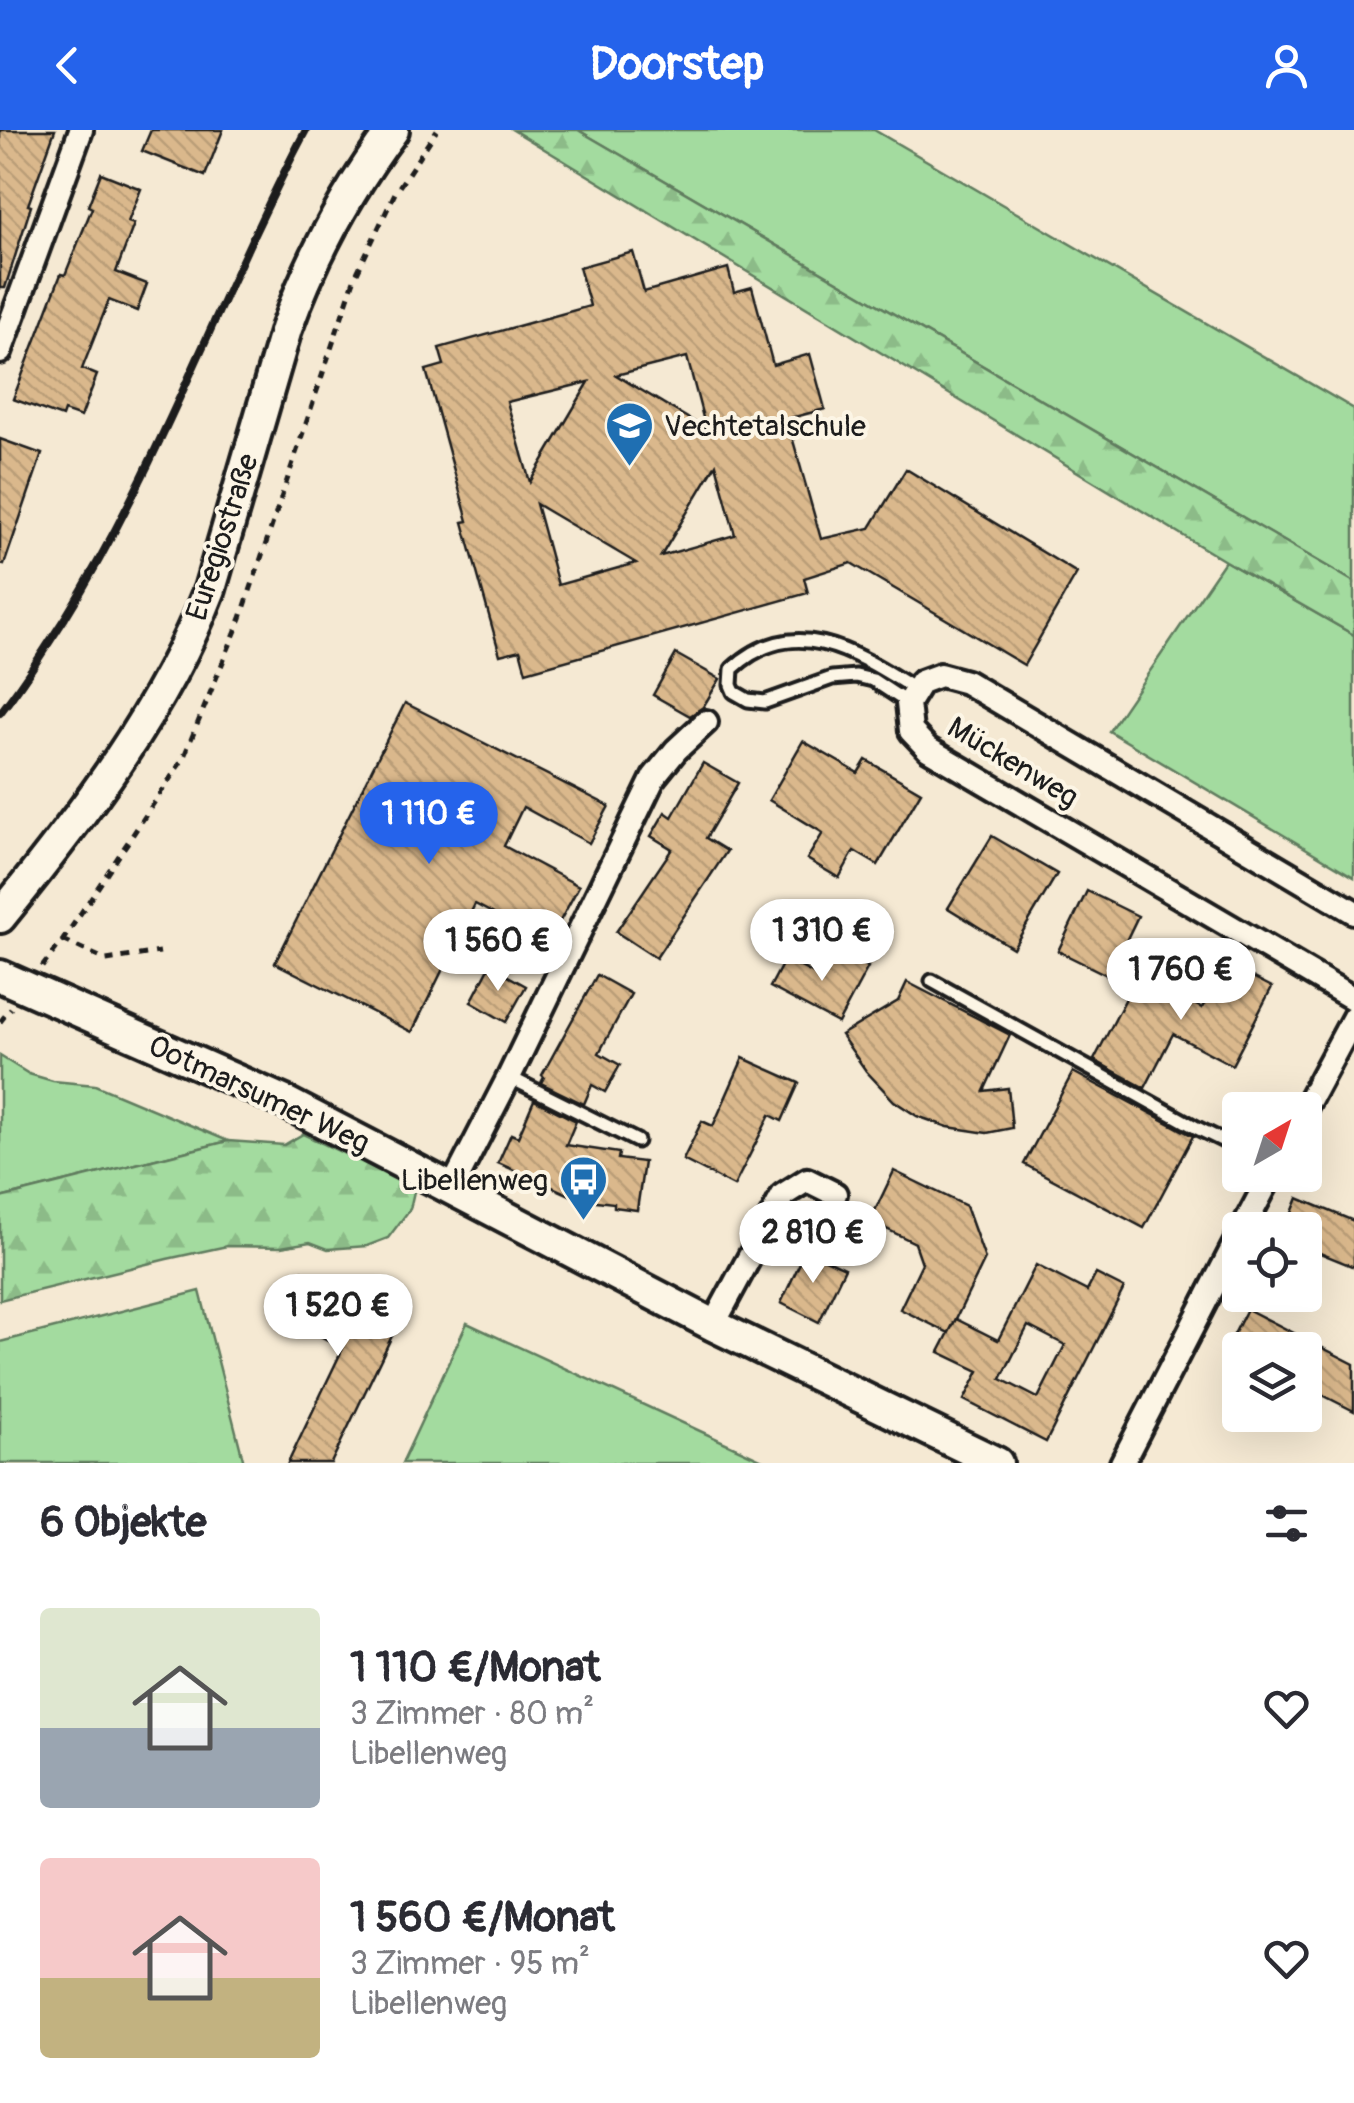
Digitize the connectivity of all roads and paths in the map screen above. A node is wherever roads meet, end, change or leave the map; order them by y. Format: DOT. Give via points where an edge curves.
graph roads {
  1 [pos="81,130"];
  2 [pos="393,130"];
  3 [pos="436,130"];
  4 [pos="0,352"];
  5 [pos="912,696"];
  6 [pos="706,722"];
  7 [pos="1354,912"];
  8 [pos="0,917"];
  9 [pos="160,952"];
  10 [pos="0,976"];
  11 [pos="932,981"];
  12 [pos="1354,999"];
  13 [pos="1354,1016"];
  14 [pos="509,1077"];
  15 [pos="1314,1092"];
  16 [pos="1222,1140"];
  17 [pos="637,1141"];
  18 [pos="452,1188"];
  19 [pos="835,1194"];
  20 [pos="1222,1269"];
  21 [pos="713,1324"];
  22 [pos="998,1463"];
  23 [pos="1122,1463"];
  1 -- 4 [label="street"];
  2 -- 8 [label="street, Euregiostraße" via="301,288 197,622 154,707 88,806"];
  3 -- 9 [label="path" via="395,193 355,277 240,618 183,759 63,940 106,960"];
  5 -- 5 [label="lane" via="874,664 825,643 769,644 732,668 734,692 748,700 764,702 856,676"];
  5 -- 7 [label="street, Mückenweg" via="921,682 940,674 966,682"];
  5 -- 12 [label="street, Mückenweg" via="911,731 928,748"];
  6 -- 14 [label="street" via="654,777"];
  10 -- 18 [label="street, Ootmarsumer Weg" via="285,1102"];
  11 -- 16 [label="lane"];
  13 -- 15 [label="street"];
  14 -- 17 [label="lane"];
  14 -- 18 [label="street"];
  18 -- 21 [label="street, Ootmarsumer Weg"];
  19 -- 21 [label="street" via="807,1180 783,1195"];
  20 -- 23 [label="street"];
  21 -- 22 [label="street, Ootmarsumer Weg"];
}
